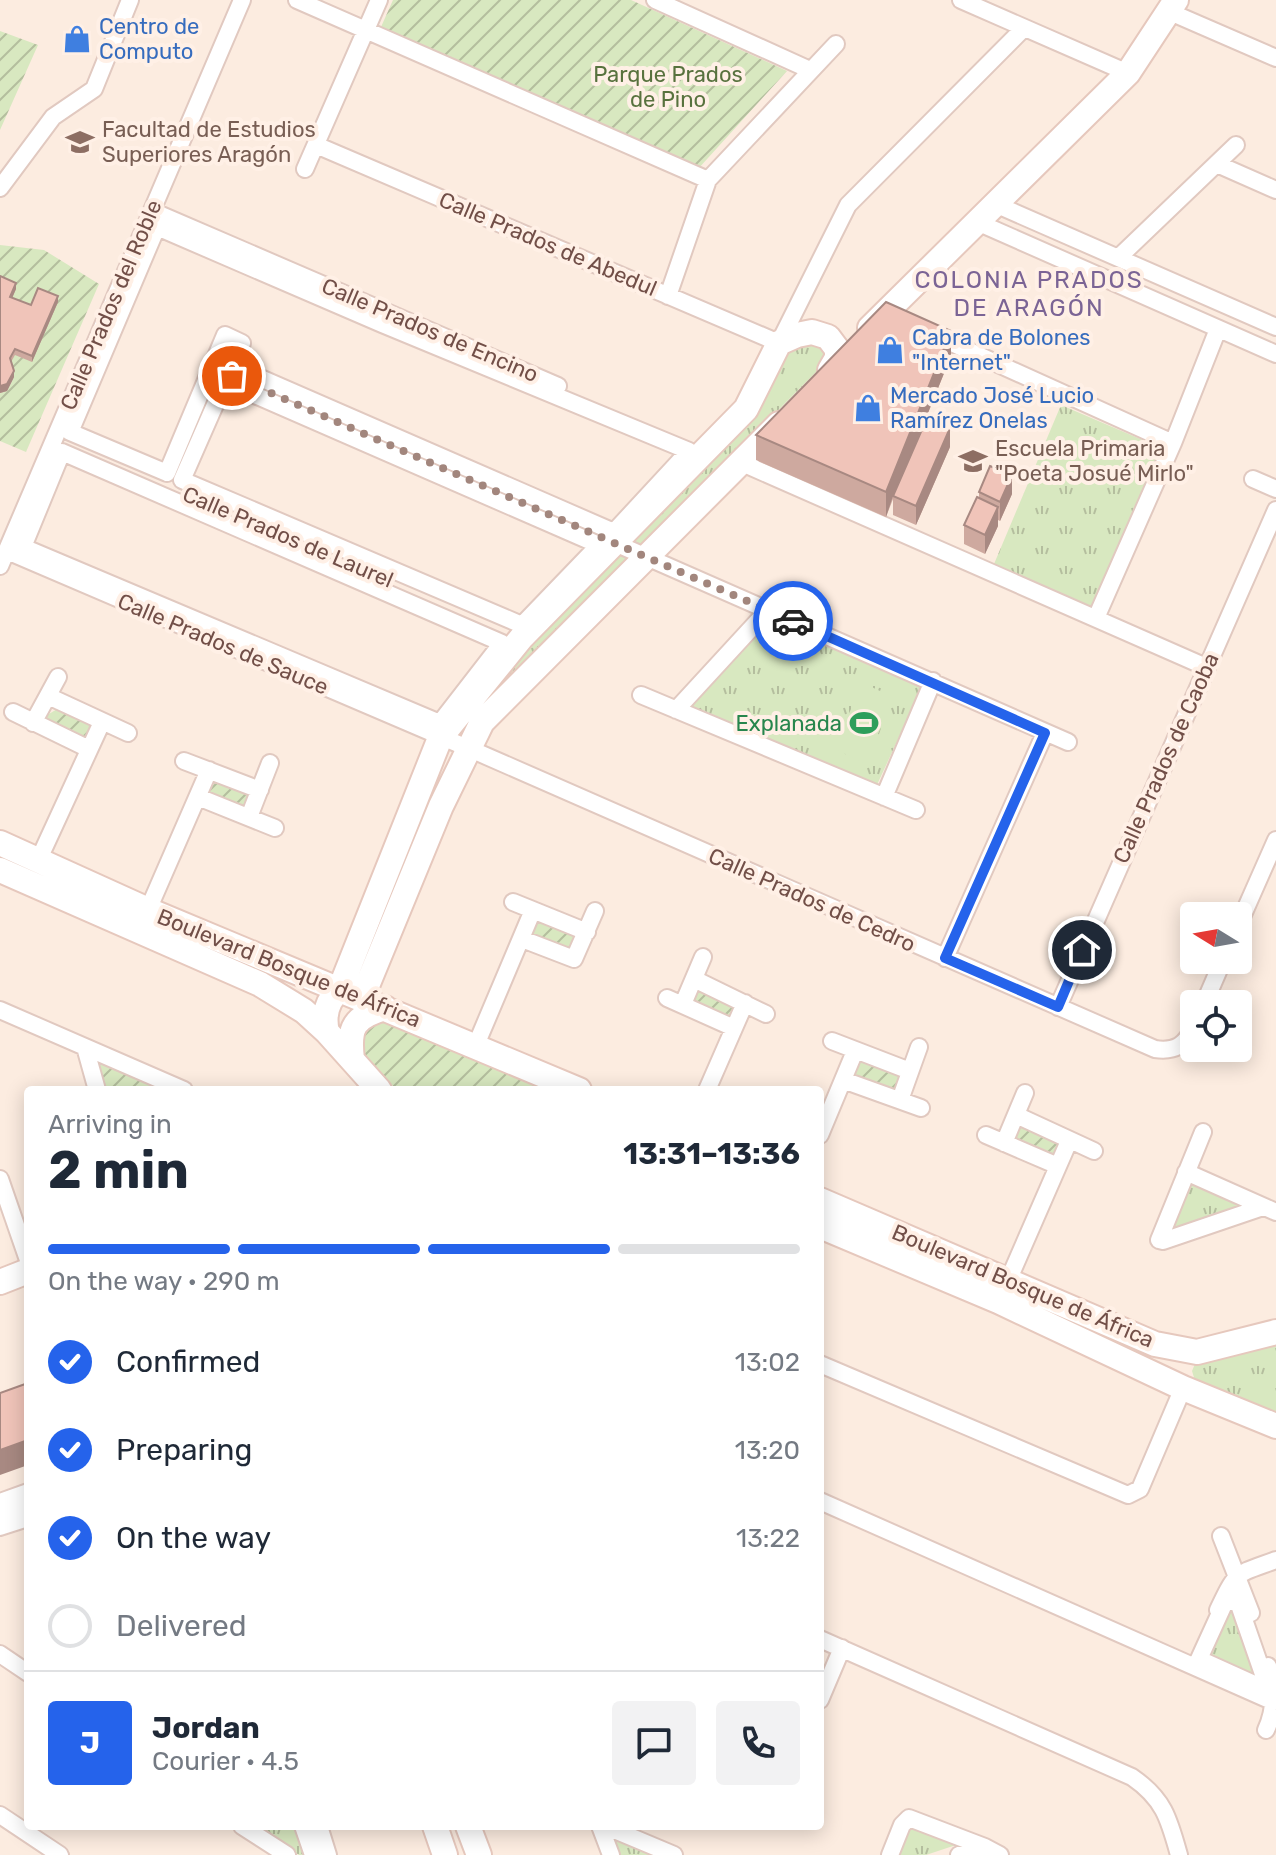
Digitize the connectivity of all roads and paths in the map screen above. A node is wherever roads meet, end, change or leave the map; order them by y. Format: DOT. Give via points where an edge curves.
graph roads {
  1 [pos="130,0"];
  2 [pos="242,0"];
  3 [pos="297,0"];
  4 [pos="379,0"];
  5 [pos="655,0"];
  6 [pos="961,0"];
  7 [pos="1173,6"];
  8 [pos="1024,28"];
  9 [pos="365,31"];
  10 [pos="836,44"];
  11 [pos="1276,58"];
  12 [pos="810,70"];
  13 [pos="1128,73"];
  14 [pos="316,145"];
  15 [pos="1236,145"];
  16 [pos="1217,164"];
  17 [pos="305,169"];
  18 [pos="708,180"];
  19 [pos="0,188"];
  20 [pos="1276,190"];
  21 [pos="995,204"];
  22 [pos="152,211"];
  23 [pos="977,222"];
  24 [pos="1118,258"];
  25 [pos="668,296"];
  26 [pos="1276,327"];
  27 [pos="1218,329"];
  28 [pos="925,331"];
  29 [pos="779,343"];
  30 [pos="231,346"];
  31 [pos="1276,354"];
  32 [pos="221,371"];
  33 [pos="797,405"];
  34 [pos="62,440"];
  35 [pos="1173,443"];
  36 [pos="708,450"];
  37 [pos="742,463"];
  38 [pos="1253,479"];
  39 [pos="176,484"];
  40 [pos="1276,489"];
  41 [pos="1276,510"];
  42 [pos="612,542"];
  43 [pos="646,557"];
  44 [pos="3,559"];
  45 [pos="768,610"];
  46 [pos="1096,618"];
  47 [pos="522,637"];
  48 [pos="1206,667"];
  49 [pos="58,677"];
  50 [pos="933,681"];
  51 [pos="641,695"];
  52 [pos="48,696"];
  53 [pos="676,710"];
  54 [pos="13,712"];
  55 [pos="102,722"];
  56 [pos="33,723"];
  57 [pos="128,733"];
  58 [pos="1045,733"];
  59 [pos="440,738"];
  60 [pos="1068,742"];
  61 [pos="89,749"];
  62 [pos="467,749"];
  63 [pos="184,761"];
  64 [pos="270,763"];
  65 [pos="209,770"];
  66 [pos="260,790"];
  67 [pos="198,797"];
  68 [pos="884,797"];
  69 [pos="916,810"];
  70 [pos="249,817"];
  71 [pos="275,828"];
  72 [pos="1276,840"];
  73 [pos="0,843"];
  74 [pos="39,859"];
  75 [pos="0,870"];
  76 [pos="513,902"];
  77 [pos="1249,902"];
  78 [pos="148,910"];
  79 [pos="533,910"];
  80 [pos="595,911"];
  81 [pos="587,932"];
  82 [pos="522,939"];
  83 [pos="703,957"];
  84 [pos="945,958"];
  85 [pos="694,979"];
  86 [pos="351,993"];
  87 [pos="667,998"];
  88 [pos="745,1003"];
  89 [pos="683,1004"];
  90 [pos="1058,1007"];
  91 [pos="385,1008"];
  92 [pos="0,1010"];
  93 [pos="766,1014"];
  94 [pos="734,1028"];
  95 [pos="327,1032"];
  96 [pos="832,1041"];
  97 [pos="476,1045"];
  98 [pos="85,1047"];
  99 [pos="919,1047"];
  100 [pos="1180,1047"];
  101 [pos="855,1051"];
  102 [pos="352,1059"];
  103 [pos="910,1071"];
  104 [pos="843,1080"];
  105 [pos="556,1083"];
  106 [pos="96,1086"];
  107 [pos="172,1086"];
  108 [pos="376,1086"];
  109 [pos="709,1086"];
  110 [pos="1025,1093"];
  111 [pos="900,1100"];
  112 [pos="921,1108"];
  113 [pos="1016,1115"];
  114 [pos="824,1125"];
  115 [pos="1203,1132"];
  116 [pos="986,1135"];
  117 [pos="1069,1141"];
  118 [pos="1004,1143"];
  119 [pos="1094,1151"];
  120 [pos="1058,1166"];
  121 [pos="1186,1172"];
  122 [pos="0,1179"];
  123 [pos="824,1202"];
  124 [pos="1269,1209"];
  125 [pos="824,1228"];
  126 [pos="24,1248"];
  127 [pos="24,1273"];
  128 [pos="24,1281"];
  129 [pos="1008,1281"];
  130 [pos="0,1282"];
  131 [pos="0,1290"];
  132 [pos="1276,1332"];
  133 [pos="1197,1352"];
  134 [pos="824,1366"];
  135 [pos="1183,1388"];
  136 [pos="1275,1426"];
  137 [pos="24,1493"];
  138 [pos="0,1502"];
  139 [pos="824,1503"];
  140 [pos="24,1505"];
  141 [pos="0,1514"];
  142 [pos="24,1519"];
  143 [pos="0,1527"];
  144 [pos="1221,1536"];
  145 [pos="1276,1560"];
  146 [pos="1238,1574"];
  147 [pos="824,1641"];
  148 [pos="842,1648"];
  149 [pos="0,1654"];
  150 [pos="0,1664"];
  151 [pos="1192,1665"];
  152 [pos="24,1670"];
  153 [pos="24,1680"];
  154 [pos="1265,1680"];
  155 [pos="824,1691"];
  156 [pos="1274,1702"];
  157 [pos="1266,1730"];
  158 [pos="0,1815"];
  159 [pos="251,1830"];
  160 [pos="261,1830"];
  161 [pos="307,1830"];
  162 [pos="320,1830"];
  163 [pos="428,1830"];
  164 [pos="436,1830"];
  165 [pos="470,1830"];
  166 [pos="603,1830"];
  167 [pos="612,1830"];
  168 [pos="992,1851"];
  169 [pos="60,1855"];
  170 [pos="287,1855"];
  171 [pos="298,1855"];
  172 [pos="316,1855"];
  173 [pos="328,1855"];
  174 [pos="437,1855"];
  175 [pos="445,1855"];
  176 [pos="479,1855"];
  177 [pos="611,1855"];
  178 [pos="674,1855"];
  179 [pos="890,1855"];
  180 [pos="959,1855"];
  181 [pos="1179,1855"];
  1 -- 19 [label="street" via="94,89 53,117"];
  2 -- 22 [label="street, Calle Prados del Roble"];
  3 -- 9 [label="street"];
  4 -- 9 [label="street"];
  5 -- 12 [label="street"];
  6 -- 8 [label="street"];
  7 -- 11 [label="street"];
  7 -- 13 [label="street"];
  8 -- 13 [label="street"];
  8 -- 29 [label="street" via="848,205"];
  9 -- 14 [label="street"];
  9 -- 18 [label="street"];
  10 -- 12 [label="street"];
  12 -- 18 [label="street"];
  13 -- 21 [label="street"];
  14 -- 17 [label="street"];
  14 -- 25 [label="street, Calle Prados de Abedul"];
  15 -- 16 [label="street"];
  16 -- 20 [label="street"];
  16 -- 24 [label="street"];
  18 -- 25 [label="street"];
  21 -- 23 [label="street"];
  21 -- 24 [label="street"];
  22 -- 34 [label="street, Calle Prados del Roble"];
  22 -- 36 [label="street, Calle Prados de Encino"];
  23 -- 27 [label="street"];
  23 -- 29 [label="street" via="824,376 837,358 828,337 812,332"];
  24 -- 26 [label="street"];
  25 -- 29 [label="street, Calle Prados de Abedul"];
  27 -- 31 [label="street"];
  27 -- 35 [label="street"];
  28 -- 35 [label="street"];
  29 -- 36 [label="street" via="746,409"];
  30 -- 32 [label="street"];
  32 -- 39 [label="street"];
  32 -- 42 [label="street"];
  33 -- 37 [label="street"];
  34 -- 34 [label="street" via="429,611 502,643 440,723 23,547"];
  34 -- 34 [label="street" via="157,227 689,451 614,532 233,366 242,343 225,335 167,473"];
  34 -- 39 [label="street, Calle Prados de Laurel"];
  34 -- 44 [label="street, Calle Prados del Roble"];
  35 -- 46 [label="street"];
  36 -- 42 [label="street"];
  37 -- 43 [label="street"];
  37 -- 46 [label="street"];
  38 -- 40 [label="street"];
  39 -- 39 [label="street" via="225,382 599,545 522,625"];
  39 -- 47 [label="street, Calle Prados de Laurel"];
  41 -- 48 [label="street, Calle Prados de Caoba"];
  42 -- 43 [label="street"];
  42 -- 47 [label="street"];
  43 -- 45 [label="street"];
  43 -- 62 [label="street" via="504,697"];
  44 -- 59 [label="street, Calle Prados de Sauce"];
  45 -- 50 [label="street"];
  45 -- 53 [label="street"];
  46 -- 48 [label="street"];
  47 -- 59 [label="street"];
  48 -- 90 [label="street, Calle Prados de Caoba"];
  49 -- 52 [label="street"];
  50 -- 58 [label="street"];
  50 -- 68 [label="street"];
  51 -- 53 [label="street"];
  52 -- 55 [label="street"];
  52 -- 56 [label="street"];
  53 -- 68 [label="street"];
  54 -- 56 [label="street"];
  55 -- 57 [label="street"];
  55 -- 61 [label="street"];
  56 -- 61 [label="street"];
  58 -- 60 [label="street"];
  58 -- 84 [label="street"];
  59 -- 62 [label="street, Calle Prados de Sauce"];
  59 -- 86 [label="street"];
  61 -- 74 [label="street"];
  62 -- 84 [label="street, Calle Prados de Cedro"];
  62 -- 86 [label="street"];
  63 -- 65 [label="street"];
  64 -- 66 [label="street"];
  65 -- 66 [label="street"];
  65 -- 67 [label="street"];
  66 -- 70 [label="street"];
  67 -- 70 [label="street"];
  67 -- 78 [label="street"];
  68 -- 69 [label="street"];
  70 -- 71 [label="street"];
  72 -- 77 [label="street"];
  73 -- 74 [label="street, Boulevard Bosque de África"];
  74 -- 78 [label="street, Boulevard Bosque de África"];
  75 -- 95 [label="street, Boulevard Bosque de África" via="260,984"];
  76 -- 79 [label="street"];
  78 -- 86 [label="street, Boulevard Bosque de África"];
  79 -- 81 [label="street"];
  79 -- 82 [label="street"];
  80 -- 81 [label="street"];
  81 -- 82 [label="street" via="574,959"];
  82 -- 97 [label="street"];
  83 -- 85 [label="street"];
  84 -- 90 [label="street, Calle Prados de Cedro"];
  85 -- 88 [label="street"];
  85 -- 89 [label="street"];
  86 -- 91 [label="street, Boulevard Bosque de África"];
  86 -- 95 [label="street" via="334,994 327,1008"];
  87 -- 89 [label="street"];
  88 -- 93 [label="street"];
  88 -- 94 [label="street"];
  89 -- 94 [label="street"];
  90 -- 100 [label="street, Calle Prados de Cedro" via="1155,1049"];
  91 -- 97 [label="street, Boulevard Bosque de África"];
  91 -- 102 [label="street" via="356,1022 350,1038"];
  92 -- 98 [label="street"];
  94 -- 109 [label="street"];
  95 -- 102 [label="street, Boulevard Bosque de África"];
  96 -- 101 [label="street"];
  97 -- 105 [label="street, Boulevard Bosque de África"];
  98 -- 106 [label="street"];
  98 -- 107 [label="street"];
  99 -- 103 [label="street"];
  101 -- 103 [label="street"];
  101 -- 104 [label="street"];
  102 -- 108 [label="street, Boulevard Bosque de África"];
  103 -- 111 [label="street"];
  104 -- 111 [label="street"];
  104 -- 114 [label="street"];
  110 -- 113 [label="street"];
  111 -- 112 [label="street"];
  113 -- 117 [label="street"];
  113 -- 118 [label="street"];
  115 -- 121 [label="street"];
  116 -- 118 [label="street"];
  117 -- 119 [label="street"];
  117 -- 120 [label="street"];
  118 -- 120 [label="street"];
  120 -- 129 [label="street"];
  121 -- 124 [label="street"];
  121 -- 124 [label="street" via="1161,1241"];
  122 -- 126 [label="street"];
  123 -- 129 [label="street, Boulevard Bosque de África"];
  125 -- 135 [label="street, Boulevard Bosque de África" via="998,1301"];
  127 -- 130 [label="street"];
  128 -- 131 [label="street"];
  129 -- 133 [label="street, Boulevard Bosque de África" via="1155,1344"];
  132 -- 133 [label="street, Boulevard Bosque de África"];
  133 -- 135 [label="street"];
  134 -- 135 [label="street" via="1128,1495 1140,1489"];
  135 -- 136 [label="street, Boulevard Bosque de África"];
  137 -- 138 [label="street"];
  139 -- 151 [label="street"];
  140 -- 141 [label="street"];
  142 -- 143 [label="street"];
  144 -- 146 [label="street"];
  145 -- 146 [label="street"];
  146 -- 151 [label="street"];
  146 -- 156 [label="street" via="1274,1685"];
  147 -- 148 [label="street"];
  148 -- 155 [label="street"];
  148 -- 181 [label="street" via="1132,1777 1160,1803"];
  149 -- 152 [label="street"];
  150 -- 153 [label="street"];
  151 -- 156 [label="street"];
  154 -- 154 [label="street" via="1261,1687 1199,1659 1225,1602 1238,1602"];
  156 -- 157 [label="street"];
  158 -- 169 [label="street"];
  159 -- 170 [label="street"];
  160 -- 171 [label="street"];
  161 -- 172 [label="street"];
  162 -- 173 [label="street"];
  163 -- 174 [label="street"];
  164 -- 175 [label="street"];
  165 -- 176 [label="street"];
  166 -- 177 [label="street"];
  167 -- 178 [label="street"];
  168 -- 179 [label="street" via="909,1818"];
  168 -- 180 [label="street"];
}
